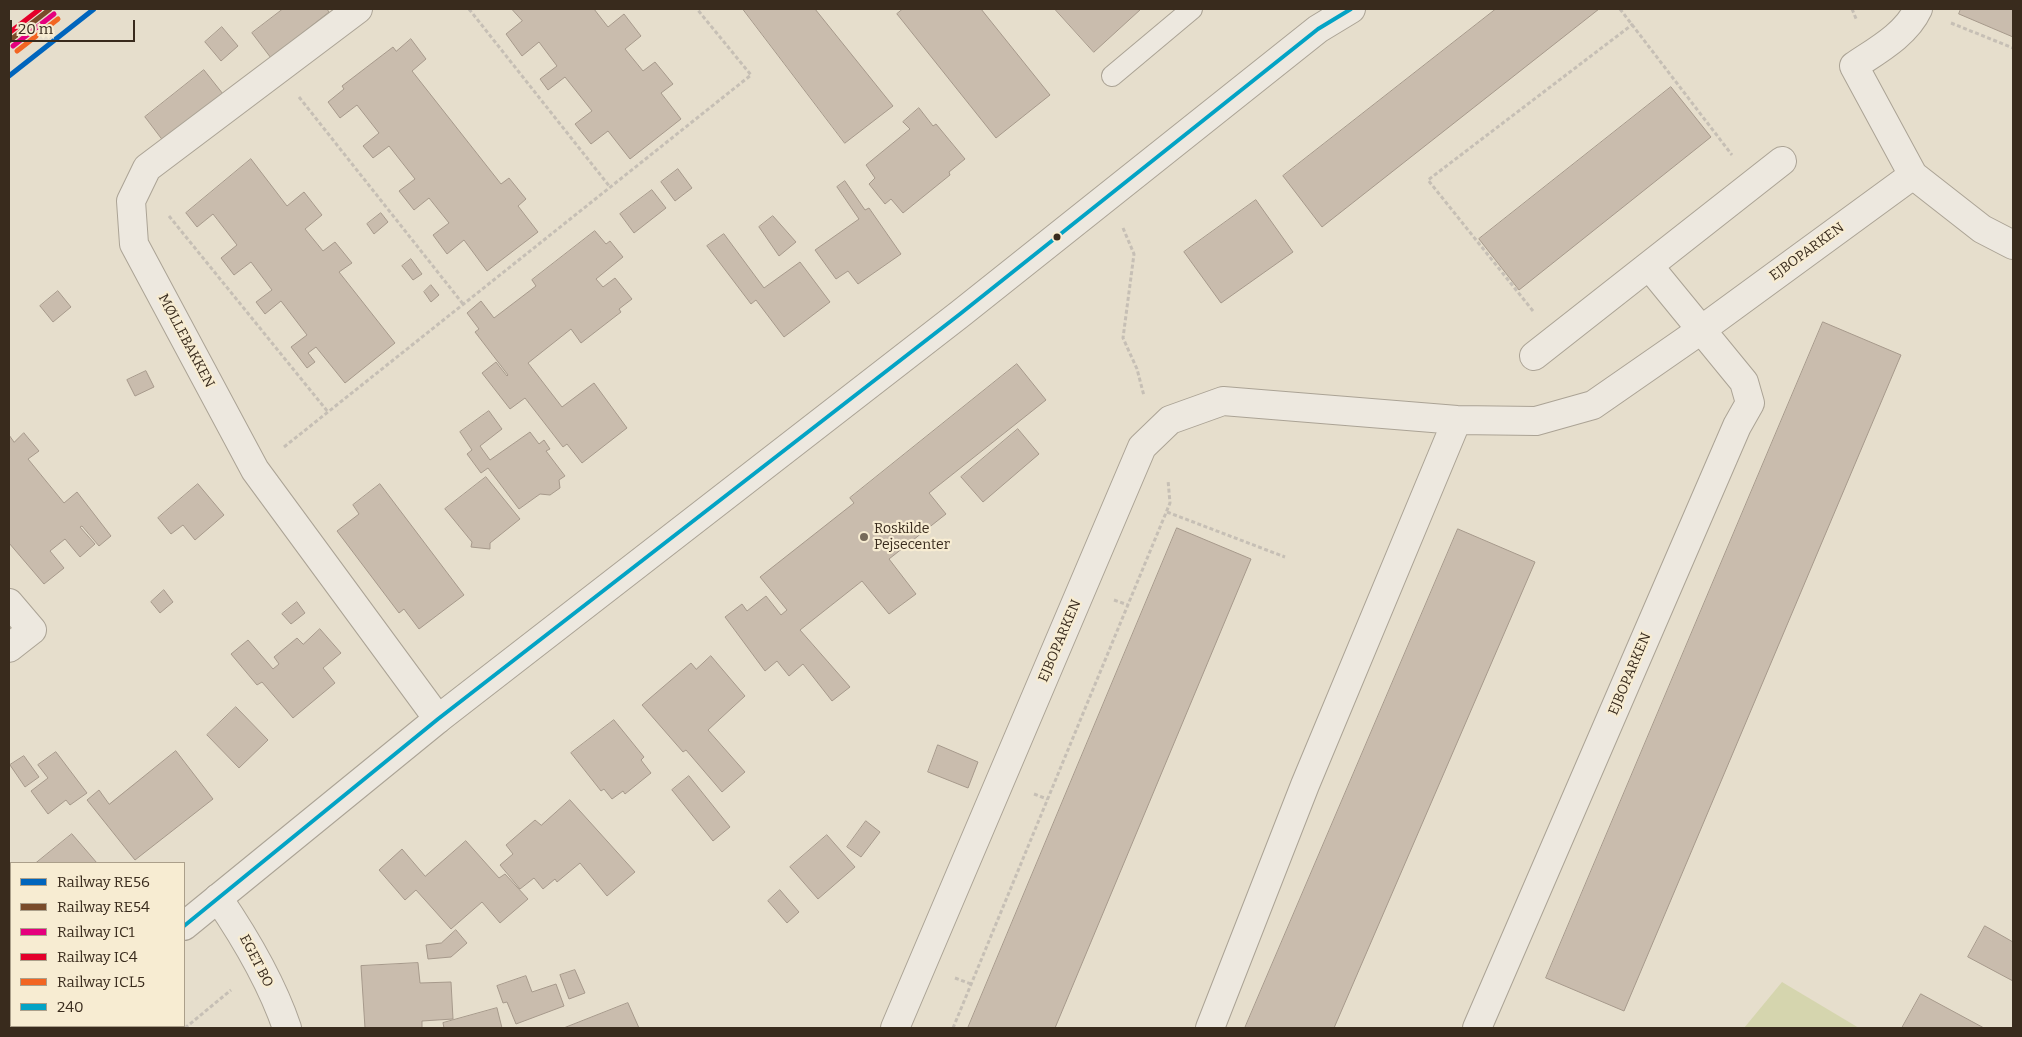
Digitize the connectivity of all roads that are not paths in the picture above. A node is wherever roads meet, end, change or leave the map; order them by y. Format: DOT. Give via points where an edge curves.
graph roads {
  1 [pos="358,9"];
  2 [pos="1192,9"];
  3 [pos="1337,9"];
  4 [pos="1351,9"];
  5 [pos="1918,9"];
  6 [pos="1318,29"];
  7 [pos="1112,76"];
  8 [pos="1782,161"];
  9 [pos="1913,175"];
  10 [pos="2013,245"];
  11 [pos="1649,266"];
  12 [pos="1701,330"];
  13 [pos="1534,356"];
  14 [pos="1457,420"];
  15 [pos="9,603"];
  16 [pos="9,648"];
  17 [pos="438,719"];
  18 [pos="218,898"];
  19 [pos="185,925"];
  20 [pos="287,1028"];
  21 [pos="895,1028"];
  22 [pos="1210,1028"];
  23 [pos="1477,1028"];
  1 -- 17 [label="street, MØLLEBAKKEN" via="147,168 131,201 134,244 255,470"];
  2 -- 7 [label="lane"];
  3 -- 6 [label="street"];
  4 -- 6 [label="street"];
  5 -- 9 [label="street" via="1888,43 1854,66"];
  6 -- 17 [label="street"];
  8 -- 11 [label="street"];
  9 -- 10 [label="street" via="1982,229"];
  9 -- 12 [label="street, EJBOPARKEN"];
  11 -- 12 [label="street, EJBOPARKEN"];
  11 -- 13 [label="street"];
  12 -- 14 [label="street, EJBOPARKEN" via="1593,405 1536,421"];
  12 -- 23 [label="street, EJBOPARKEN" via="1744,382 1750,403"];
  14 -- 21 [label="street, EJBOPARKEN" via="1223,402 1170,420 1142,447"];
  14 -- 22 [label="street" via="1305,785"];
  15 -- 16 [label="street" via="32,630"];
  17 -- 18 [label="street"];
  18 -- 19 [label="street"];
  18 -- 20 [label="street, EGET BO" via="246,938"];
}
